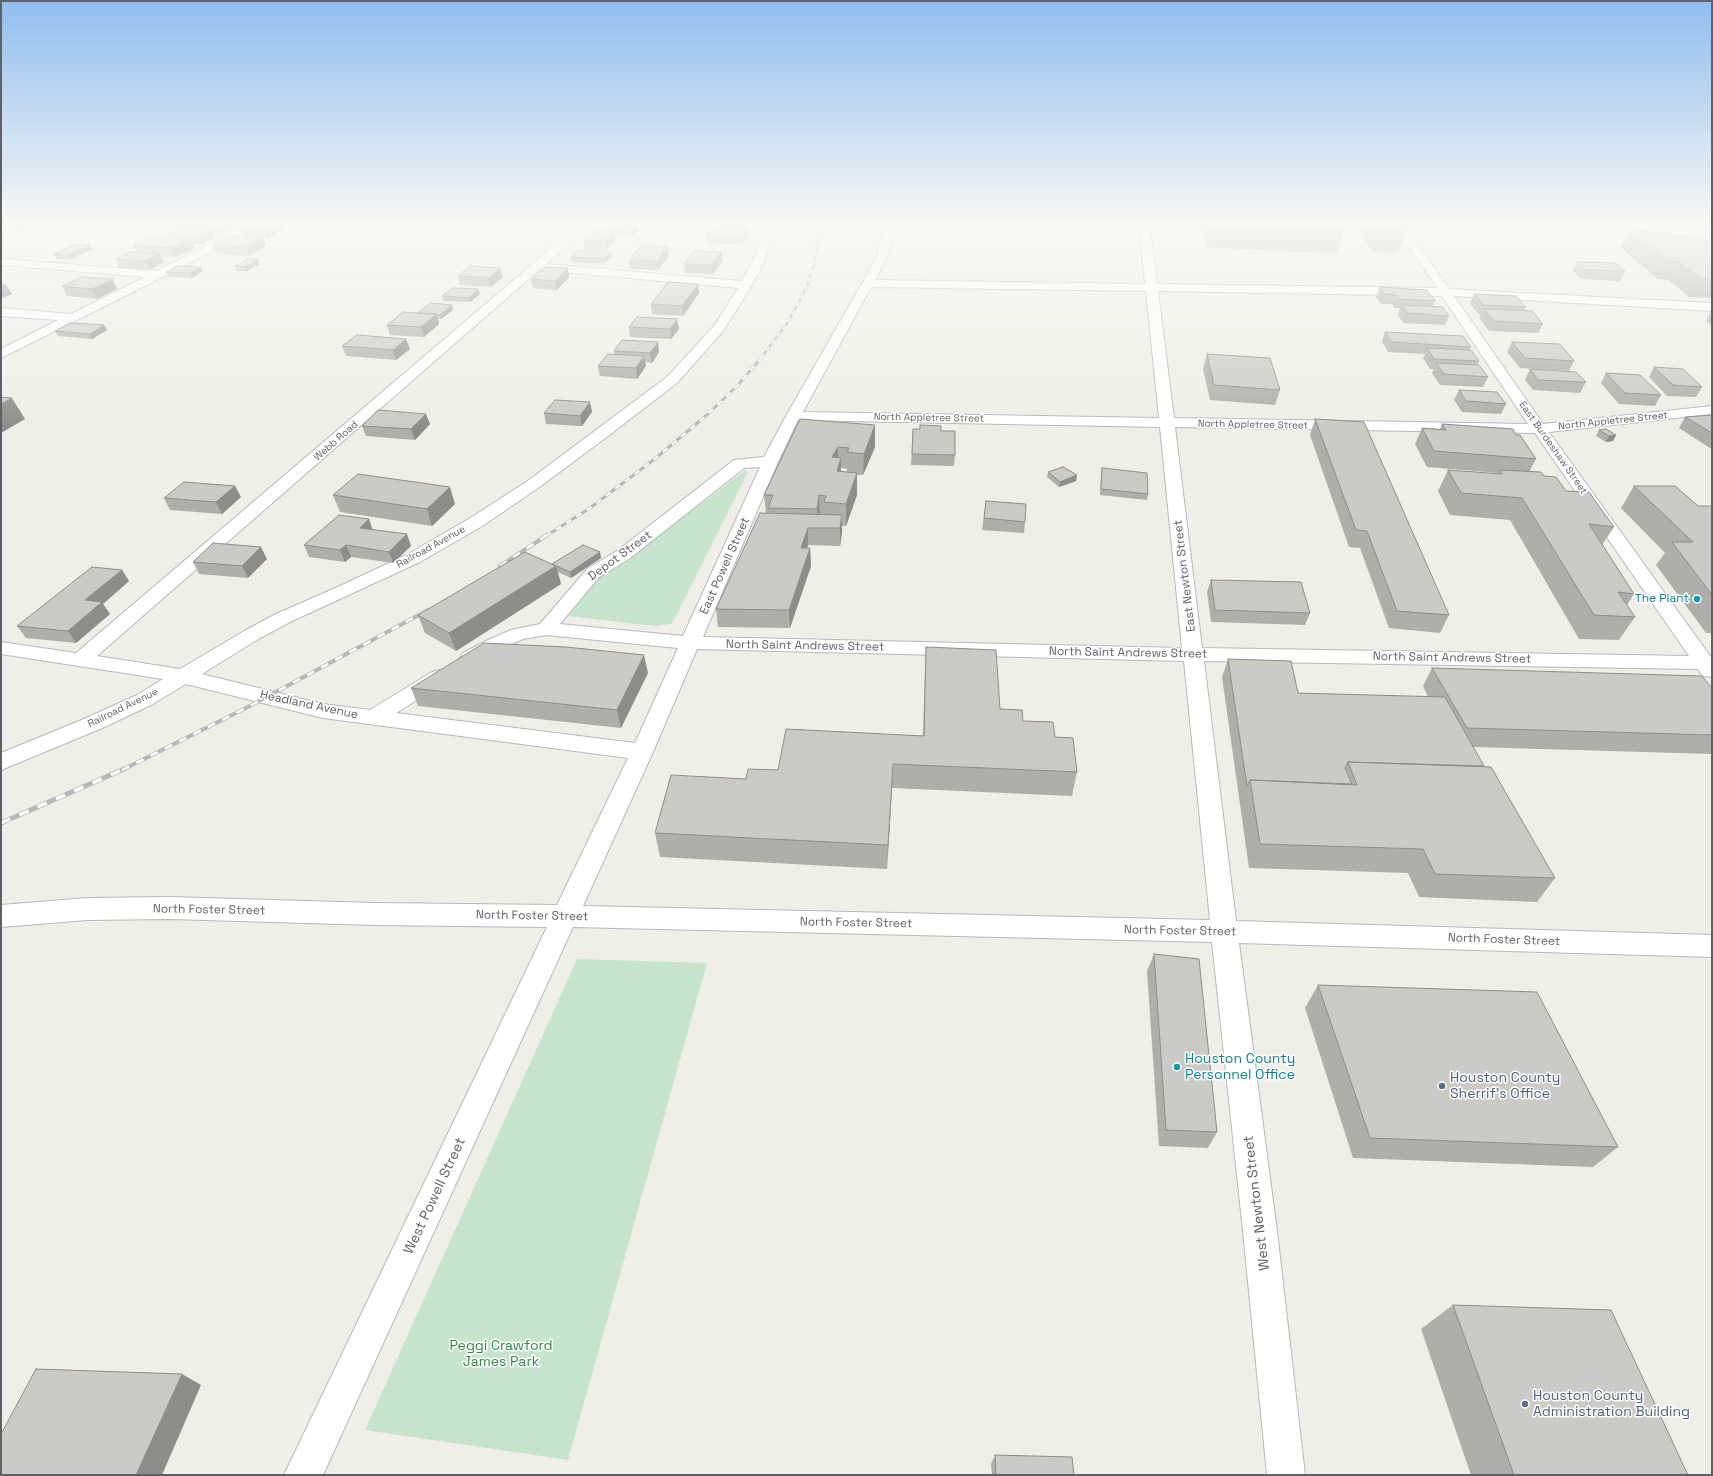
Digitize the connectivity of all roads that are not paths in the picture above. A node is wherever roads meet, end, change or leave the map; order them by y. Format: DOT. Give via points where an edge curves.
graph roads {
  1 [pos="129,290"];
  2 [pos="511,290"];
  3 [pos="743,290"];
  4 [pos="863,290"];
  5 [pos="1152,290"];
  6 [pos="1321,290"];
  7 [pos="1446,292"];
  8 [pos="1712,308"];
  9 [pos="1,312"];
  10 [pos="72,318"];
  11 [pos="1,354"];
  12 [pos="1712,410"];
  13 [pos="793,416"];
  14 [pos="1167,423"];
  15 [pos="1539,429"];
  16 [pos="770,462"];
  17 [pos="546,630"];
  18 [pos="691,643"];
  19 [pos="1,648"];
  20 [pos="1194,654"];
  21 [pos="80,660"];
  22 [pos="1709,667"];
  23 [pos="183,676"];
  24 [pos="372,718"];
  25 [pos="642,752"];
  26 [pos="1,762"];
  27 [pos="1,916"];
  28 [pos="566,916"];
  29 [pos="1225,932"];
  30 [pos="1712,946"];
  31 [pos="303,1475"];
  32 [pos="1286,1475"];
  1 -- 10 [label="street"];
  2 -- 21 [label="street, Webb Road"];
  3 -- 23 [label="street, Railroad Avenue" via="719,328 672,380 535,483 478,521 414,558 282,618"];
  4 -- 13 [label="street, East Powell Street"];
  5 -- 14 [label="street, East Newton Street"];
  6 -- 7 [label="street"];
  7 -- 8 [label="street"];
  7 -- 15 [label="street, East Burdeshaw Street"];
  9 -- 10 [label="street"];
  10 -- 11 [label="street"];
  12 -- 15 [label="street, North Appletree Street"];
  13 -- 14 [label="street, North Appletree Street"];
  13 -- 16 [label="street, East Powell Street"];
  14 -- 15 [label="street, North Appletree Street"];
  14 -- 20 [label="street, East Newton Street"];
  15 -- 22 [label="street, East Burdeshaw Street"];
  16 -- 17 [label="street, Depot Street" via="740,462 623,555 593,573"];
  16 -- 18 [label="street, East Powell Street"];
  17 -- 18 [label="street, North Saint Andrews Street"];
  17 -- 24 [label="street" via="518,634 493,645"];
  18 -- 20 [label="street, North Saint Andrews Street"];
  18 -- 25 [label="street, East Powell Street"];
  19 -- 21 [label="street, Headland Avenue"];
  20 -- 22 [label="street, North Saint Andrews Street"];
  20 -- 29 [label="street, East Newton Street"];
  21 -- 23 [label="street, Headland Avenue"];
  23 -- 24 [label="street, Headland Avenue" via="316,709"];
  23 -- 26 [label="street, Railroad Avenue" via="144,700"];
  24 -- 25 [label="street, Headland Avenue"];
  25 -- 28 [label="street, East Powell Street"];
  27 -- 28 [label="street, North Foster Street" via="88,909 162,908"];
  28 -- 29 [label="street, North Foster Street"];
  28 -- 31 [label="street, West Powell Street"];
  29 -- 30 [label="street, North Foster Street"];
  29 -- 32 [label="street, West Newton Street"];
}
